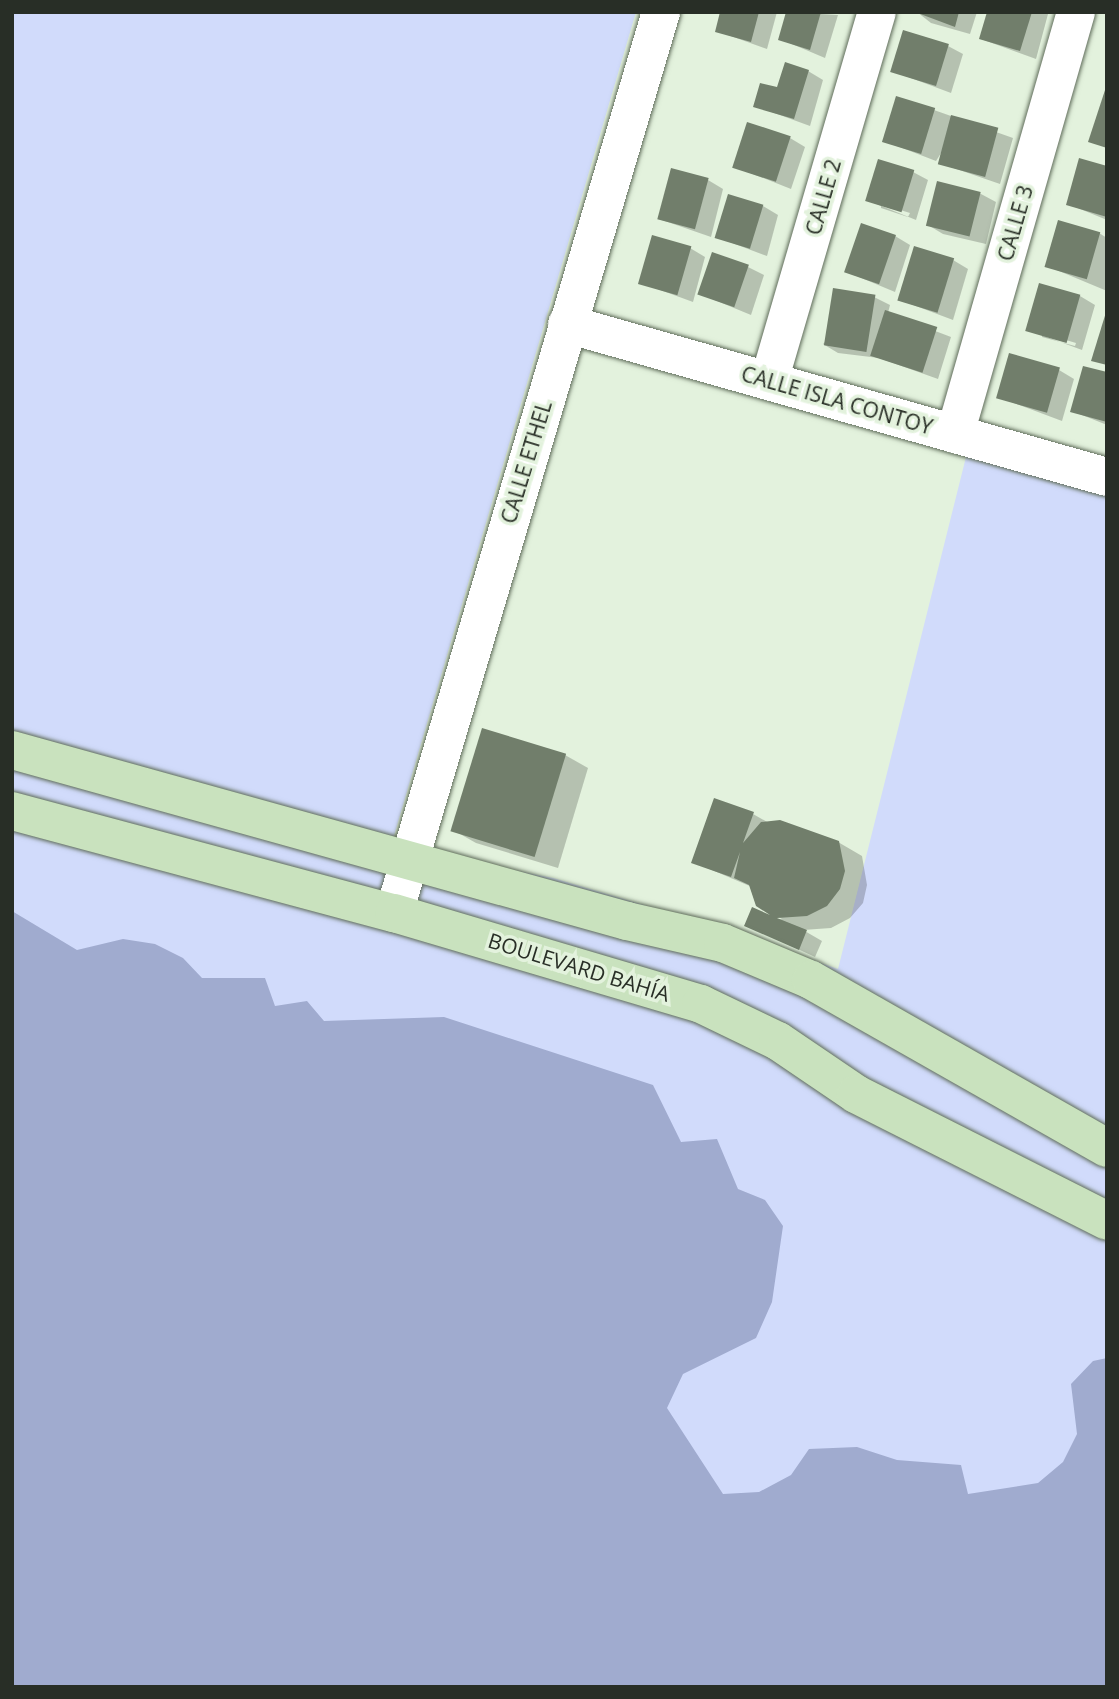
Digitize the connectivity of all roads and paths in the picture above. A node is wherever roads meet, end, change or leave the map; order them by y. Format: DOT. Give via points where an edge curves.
graph roads {
  1 [pos="661,12"];
  2 [pos="877,12"];
  3 [pos="1076,12"];
  4 [pos="568,324"];
  5 [pos="769,381"];
  6 [pos="955,434"];
  7 [pos="1107,477"];
  8 [pos="12,750"];
  9 [pos="12,811"];
  10 [pos="409,858"];
  11 [pos="394,913"];
  12 [pos="1107,1148"];
  13 [pos="1107,1221"];
  1 -- 4 [label="street, CALLE ETHEL"];
  2 -- 5 [label="street, CALLE 2"];
  3 -- 6 [label="street, CALLE 3"];
  4 -- 5 [label="street, CALLE ISLA CONTOY"];
  4 -- 10 [label="street, CALLE ETHEL"];
  5 -- 6 [label="street, CALLE ISLA CONTOY"];
  6 -- 7 [label="street, CALLE ISLA CONTOY"];
  8 -- 10 [label="main road"];
  9 -- 11 [label="main road, BOULEVARD BAHÍA"];
  10 -- 11 [label="street, CALLE ETHEL"];
  10 -- 12 [label="main road" via="627,921 723,943 811,980"];
  11 -- 13 [label="main road, BOULEVARD BAHÍA" via="701,1004 778,1041 869,1100"];
}
